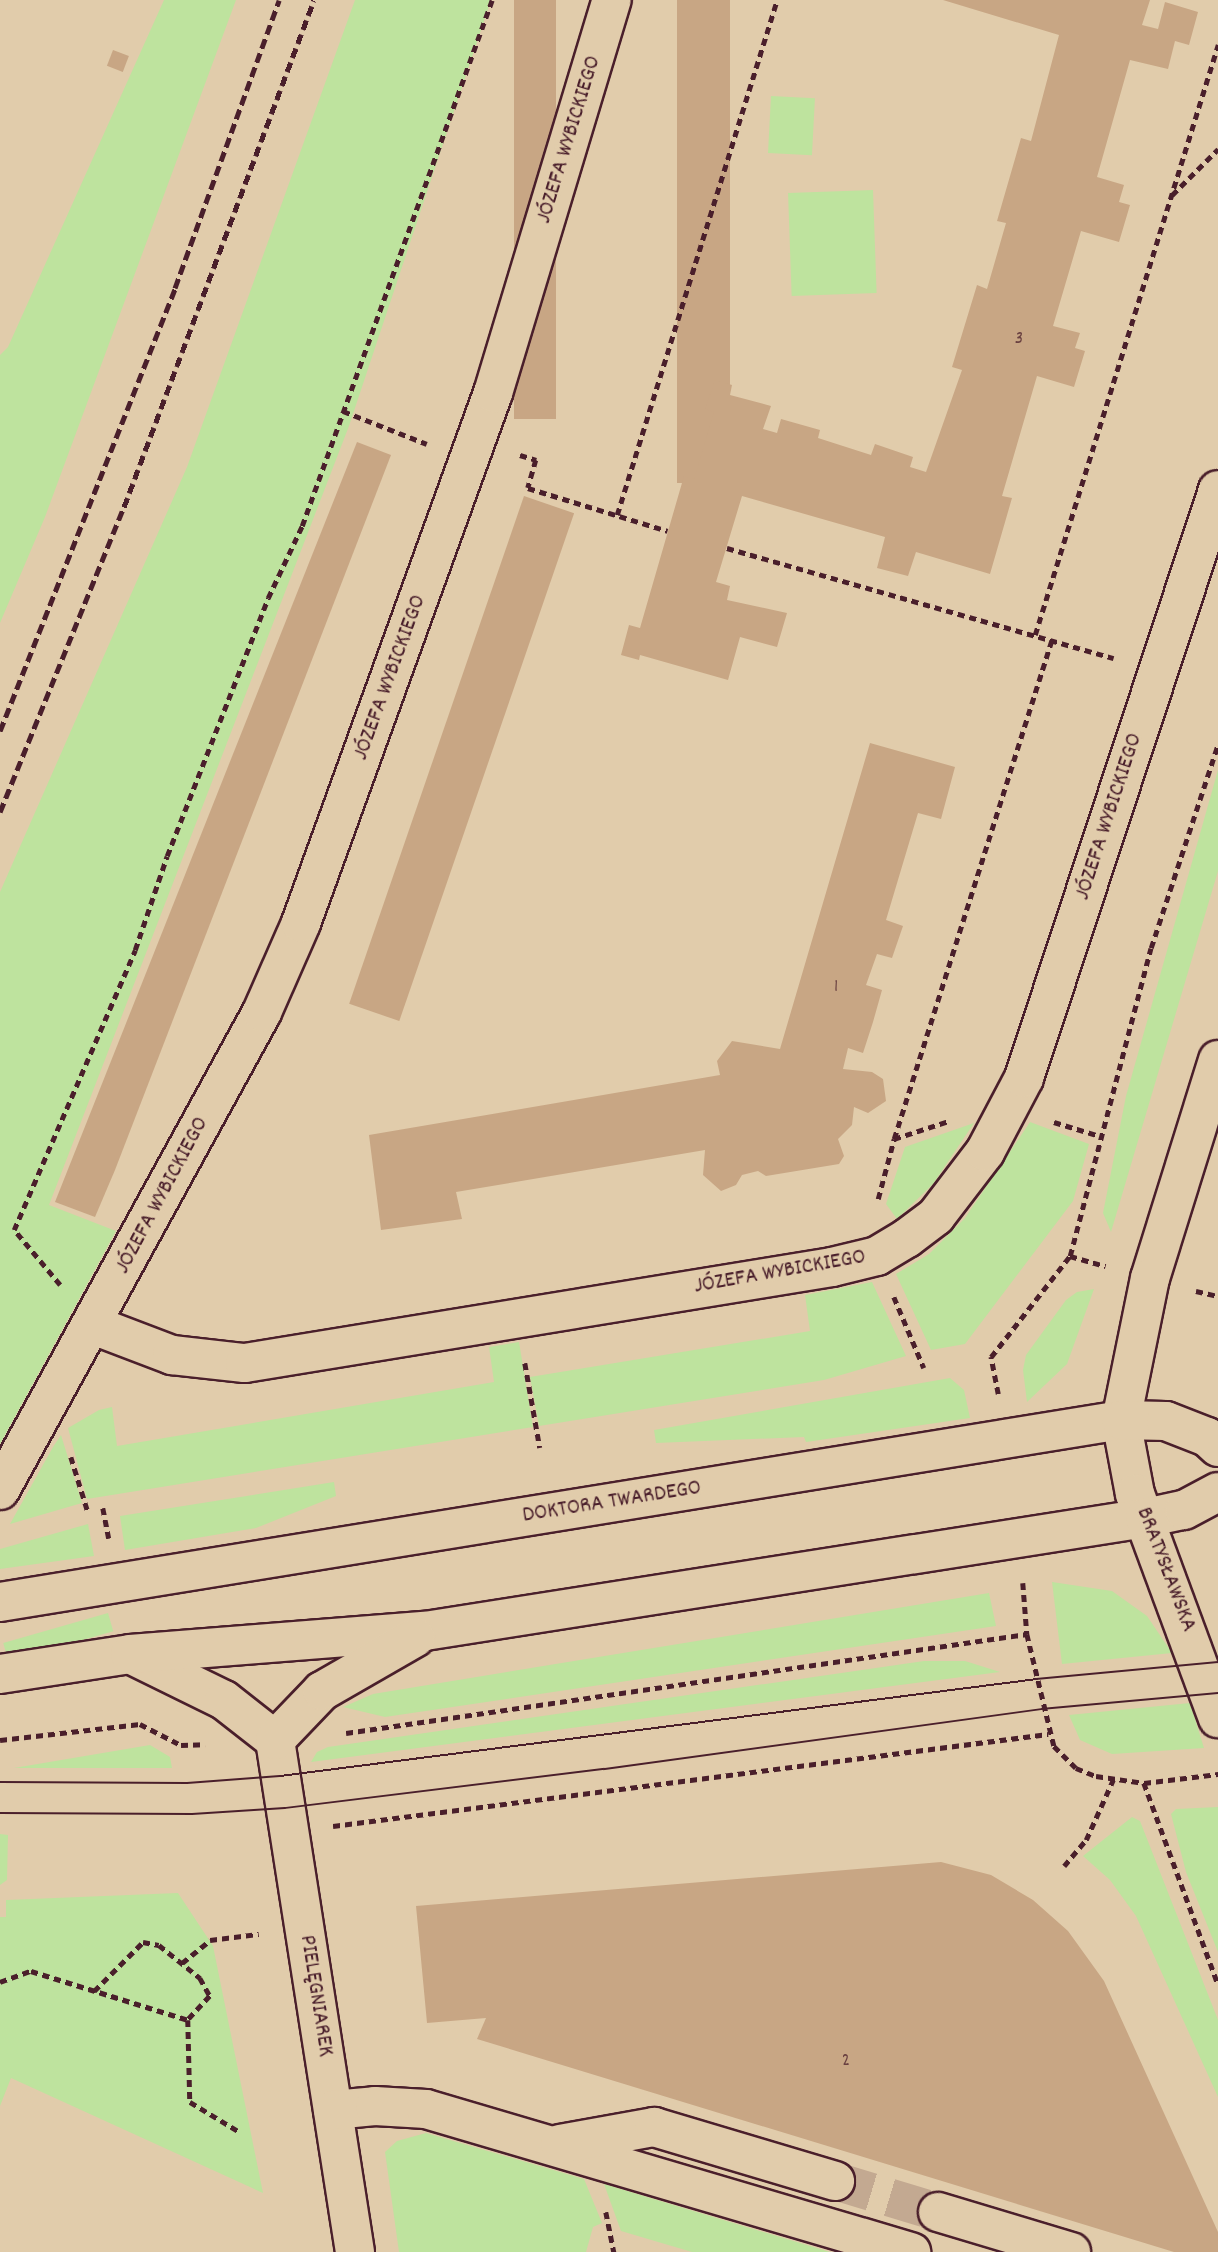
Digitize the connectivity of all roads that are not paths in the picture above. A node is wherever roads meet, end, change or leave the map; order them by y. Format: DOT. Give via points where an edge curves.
graph roads {
  1 [pos="612,0"];
  2 [pos="1218,490"];
  3 [pos="1218,1060"];
  4 [pos="93,1325"];
  5 [pos="1121,1420"];
  6 [pos="1218,1447"];
  7 [pos="0,1490"];
  8 [pos="1218,1492"];
  9 [pos="1145,1518"];
  10 [pos="0,1602"];
  11 [pos="425,1631"];
  12 [pos="130,1654"];
  13 [pos="0,1674"];
  14 [pos="1218,1718"];
  15 [pos="275,1740"];
  16 [pos="333,2110"];
  17 [pos="551,2146"];
  18 [pos="835,2181"];
  19 [pos="938,2212"];
  20 [pos="355,2252"];
  21 [pos="911,2252"];
  22 [pos="1071,2252"];
  1 -- 4 [label="street, JÓZEFA WYBICKIEGO" via="470,461 282,970"];
  2 -- 4 [label="street, JÓZEFA WYBICKIEGO" via="1024,1078 985,1152 936,1216 908,1238 866,1259 245,1363 172,1356"];
  3 -- 5 [label="street" via="1150,1278"];
  4 -- 7 [label="street, JÓZEFA WYBICKIEGO"];
  5 -- 6 [label="street, DOKTORA TWARDEGO" via="1166,1421 1208,1437"];
  5 -- 9 [label="street, BRATYSŁAWSKA" via="1125,1457"];
  5 -- 10 [label="street, DOKTORA TWARDEGO"];
  8 -- 9 [label="street" via="1184,1510"];
  9 -- 11 [label="street"];
  9 -- 14 [label="street, BRATYSŁAWSKA"];
  11 -- 12 [label="street"];
  11 -- 15 [label="street" via="322,1691"];
  12 -- 13 [label="street"];
  12 -- 15 [label="street" via="224,1700"];
  15 -- 16 [label="street, PIELĘGNIAREK"];
  16 -- 17 [label="street" via="374,2105 426,2109"];
  16 -- 20 [label="street, PIELĘGNIAREK"];
  17 -- 18 [label="street" via="654,2127"];
  17 -- 21 [label="street"];
  19 -- 22 [label="street"];
}
